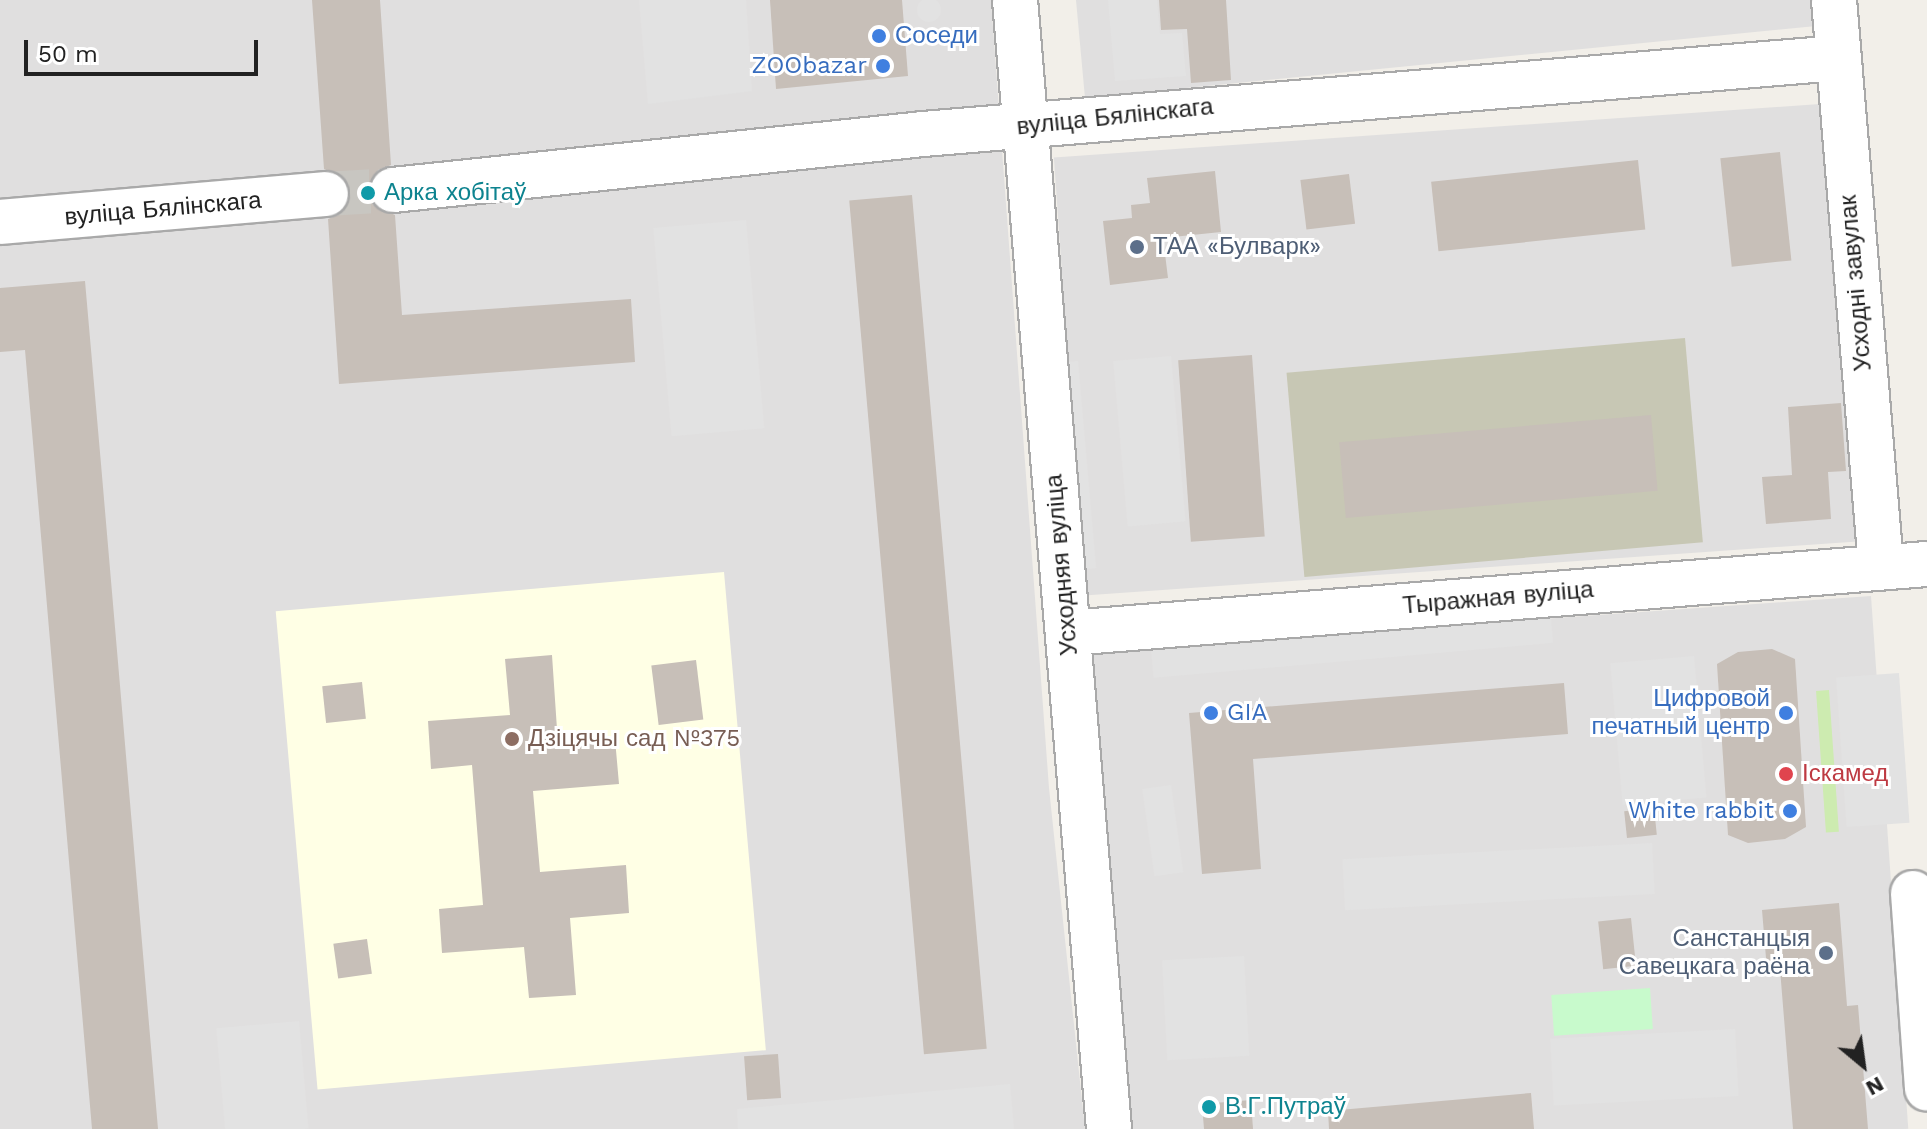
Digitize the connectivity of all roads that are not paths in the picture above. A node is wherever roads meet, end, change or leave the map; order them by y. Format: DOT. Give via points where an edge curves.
graph roads {
  1 [pos="1015,0"];
  2 [pos="1834,0"];
  3 [pos="1838,58"];
  4 [pos="1024,126"];
  5 [pos="410,190"];
  6 [pos="326,194"];
  7 [pos="0,222"];
  8 [pos="1927,564"];
  9 [pos="1881,566"];
  10 [pos="1069,633"];
  11 [pos="1913,893"];
  12 [pos="1927,1088"];
  13 [pos="1109,1129"];
  1 -- 4 [label="street, Усходняя вуліца"];
  2 -- 3 [label="street, Усходні завулак"];
  3 -- 4 [label="street, вуліца Бялінскага"];
  3 -- 9 [label="street, Усходні завулак"];
  4 -- 5 [label="street, вуліца Бялінскага"];
  4 -- 10 [label="street, Усходняя вуліца"];
  6 -- 7 [label="street, вуліца Бялінскага"];
  8 -- 9 [label="street, Тыражная вуліца"];
  9 -- 10 [label="street, Тыражная вуліца"];
  10 -- 13 [label="street, Усходняя вуліца"];
  11 -- 12 [label="street"];
}
